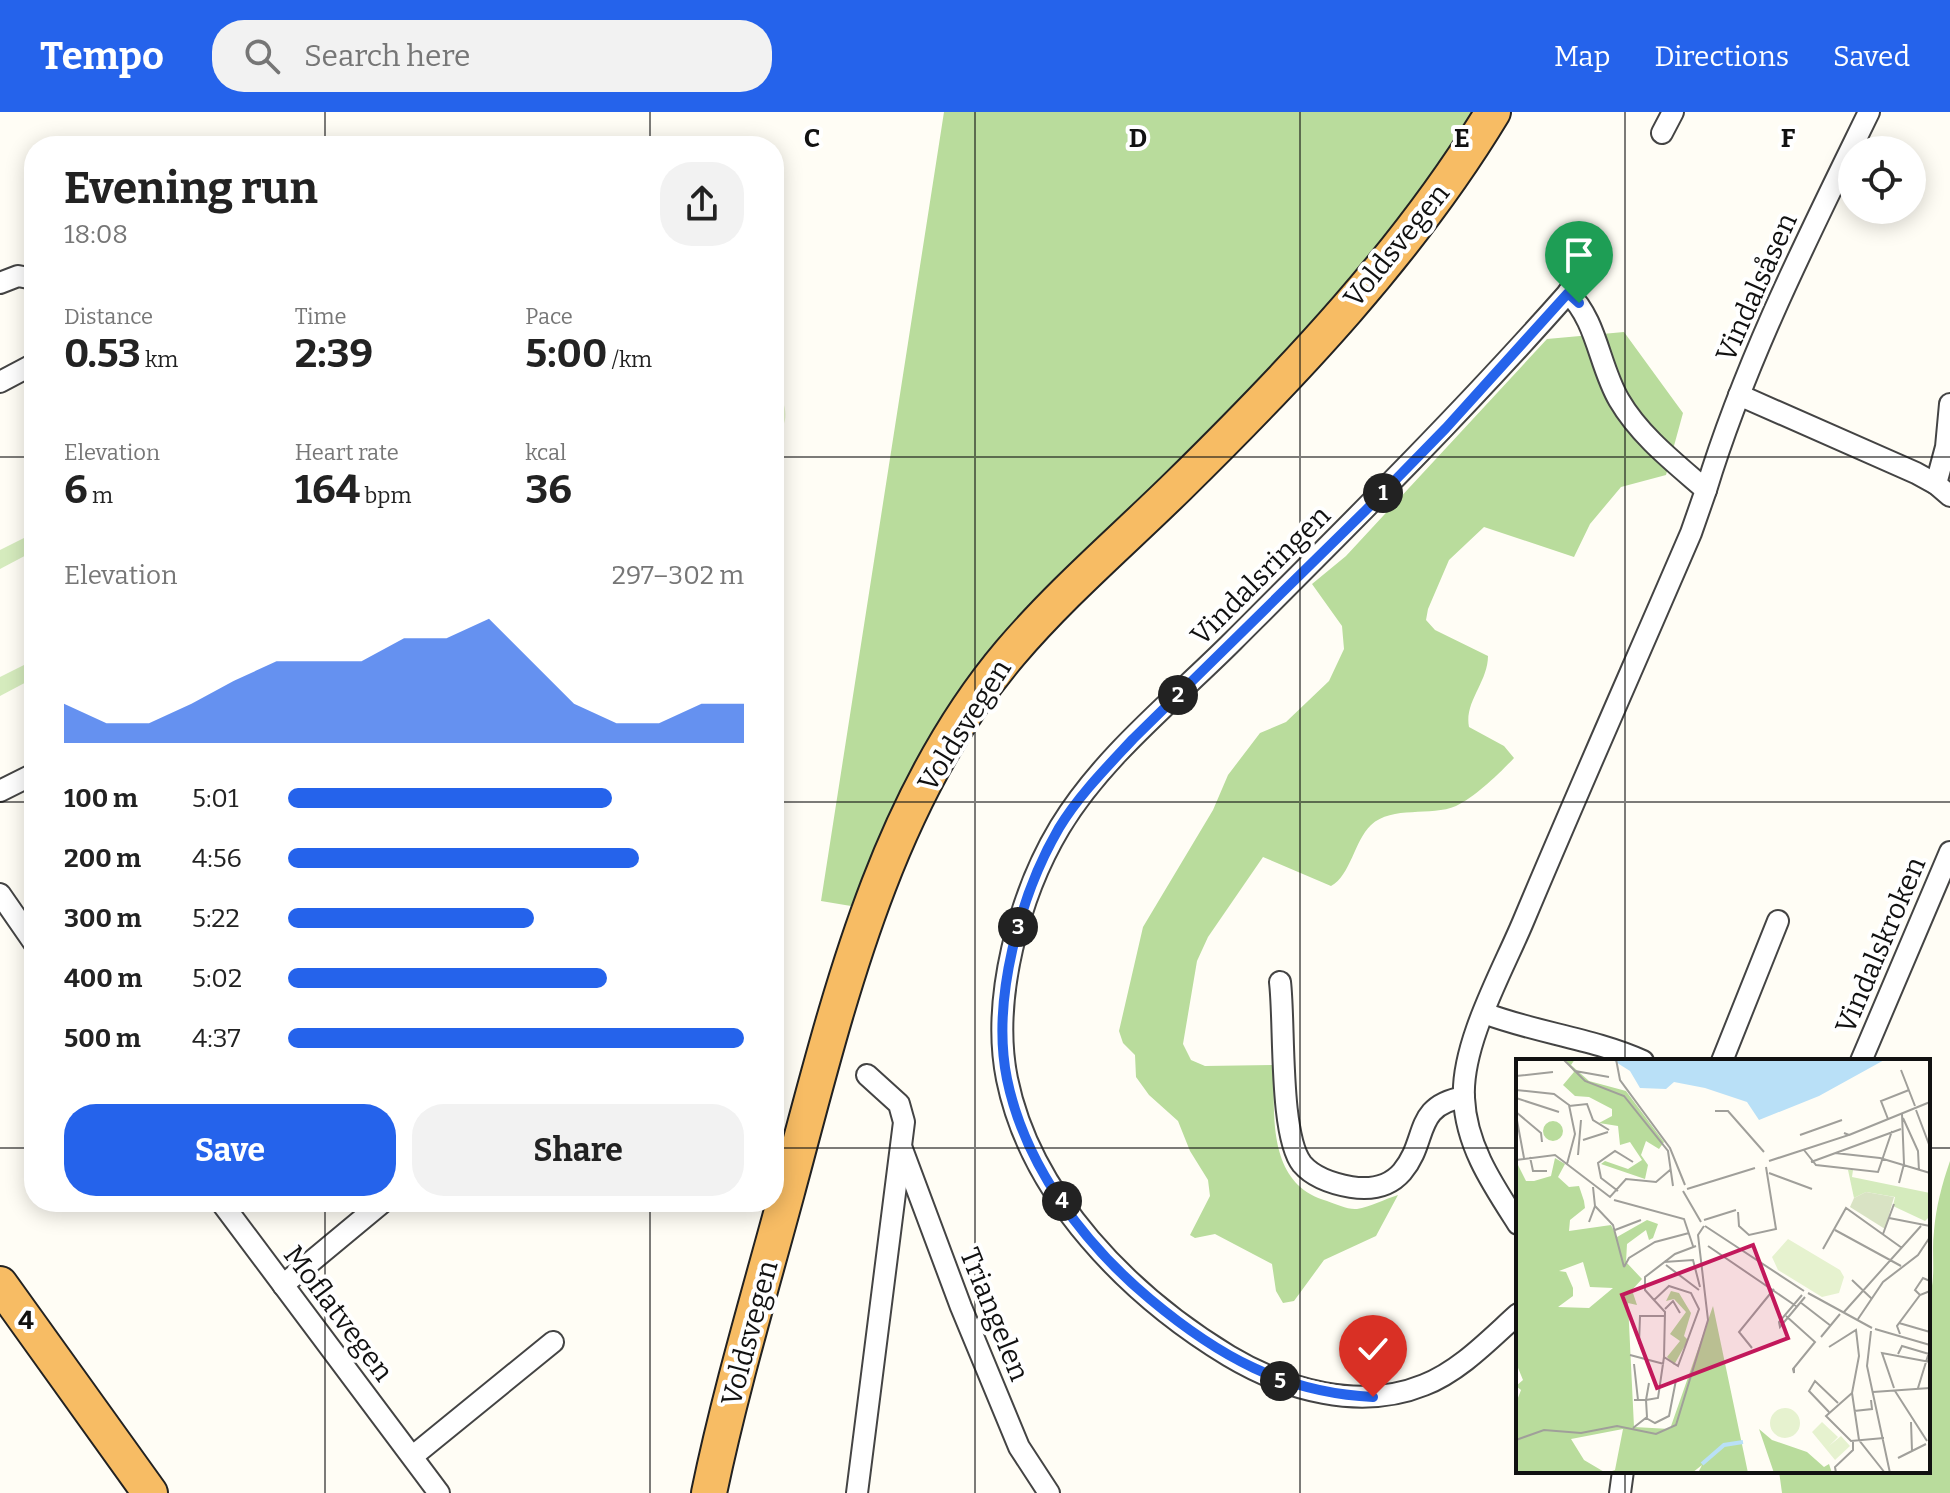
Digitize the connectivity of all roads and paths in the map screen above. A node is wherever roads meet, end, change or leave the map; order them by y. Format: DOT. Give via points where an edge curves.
graph roads {
  1 [pos="1493,112"];
  2 [pos="1673,112"];
  3 [pos="1869,112"];
  4 [pos="1662,133"];
  5 [pos="1585,266"];
  6 [pos="24,277"];
  7 [pos="0,283"];
  8 [pos="1568,293"];
  9 [pos="24,369"];
  10 [pos="0,382"];
  11 [pos="1739,395"];
  12 [pos="1950,404"];
  13 [pos="1706,490"];
  14 [pos="1943,490"];
  15 [pos="24,779"];
  16 [pos="0,791"];
  17 [pos="1950,852"];
  18 [pos="0,894"];
  19 [pos="1778,921"];
  20 [pos="24,929"];
  21 [pos="1280,982"];
  22 [pos="1484,1013"];
  23 [pos="1638,1059"];
  24 [pos="1723,1059"];
  25 [pos="1862,1059"];
  26 [pos="867,1075"];
  27 [pos="1464,1097"];
  28 [pos="902,1149"];
  29 [pos="784,1202"];
  30 [pos="228,1212"];
  31 [pos="371,1212"];
  32 [pos="781,1212"];
  33 [pos="1516,1221"];
  34 [pos="0,1284"];
  35 [pos="283,1285"];
  36 [pos="1516,1316"];
  37 [pos="553,1342"];
  38 [pos="413,1456"];
  39 [pos="1623,1473"];
  40 [pos="150,1493"];
  41 [pos="439,1493"];
  42 [pos="709,1493"];
  43 [pos="857,1493"];
  44 [pos="1049,1493"];
  45 [pos="1620,1493"];
  1 -- 29 [label="highway, Voldsvegen" via="1437,196 1318,340 1035,626 986,683 923,786 888,864 849,975"];
  2 -- 4 [label="street"];
  3 -- 11 [label="street, Vindalsåsen"];
  5 -- 8 [label="street, Vindalsringen"];
  6 -- 7 [label="street"];
  8 -- 13 [label="street" via="1587,318 1620,402 1662,452"];
  8 -- 36 [label="street, Vindalsringen" via="1446,428 1133,739 1069,813 1038,869 1020,918 1009,963 1004,1024 1006,1076 1020,1124 1065,1206 1134,1286 1235,1359 1315,1391 1386,1395 1426,1384 1453,1369"];
  9 -- 10 [label="street"];
  11 -- 13 [label="street, Vindalsåsen"];
  11 -- 14 [label="street"];
  12 -- 14 [label="street"];
  13 -- 22 [label="street"];
  15 -- 16 [label="street"];
  17 -- 25 [label="street, Vindalskroken"];
  18 -- 20 [label="street"];
  19 -- 24 [label="street"];
  21 -- 27 [label="street" via="1290,1138 1312,1173 1363,1189 1391,1182 1408,1162 1436,1105"];
  22 -- 23 [label="street"];
  22 -- 27 [label="street" via="1468,1058"];
  26 -- 28 [label="street, Triangelen" via="899,1104"];
  27 -- 33 [label="street" via="1478,1156"];
  28 -- 43 [label="street, Triangelen"];
  28 -- 44 [label="street, Triangelen" via="1019,1447"];
  30 -- 35 [label="street, Moflatvegen"];
  31 -- 35 [label="street"];
  32 -- 42 [label="highway, Voldsvegen"];
  34 -- 40 [label="highway"];
  35 -- 38 [label="street, Moflatvegen"];
  37 -- 38 [label="street"];
  38 -- 41 [label="street, Moflatvegen"];
  39 -- 45 [label="street"];
}
